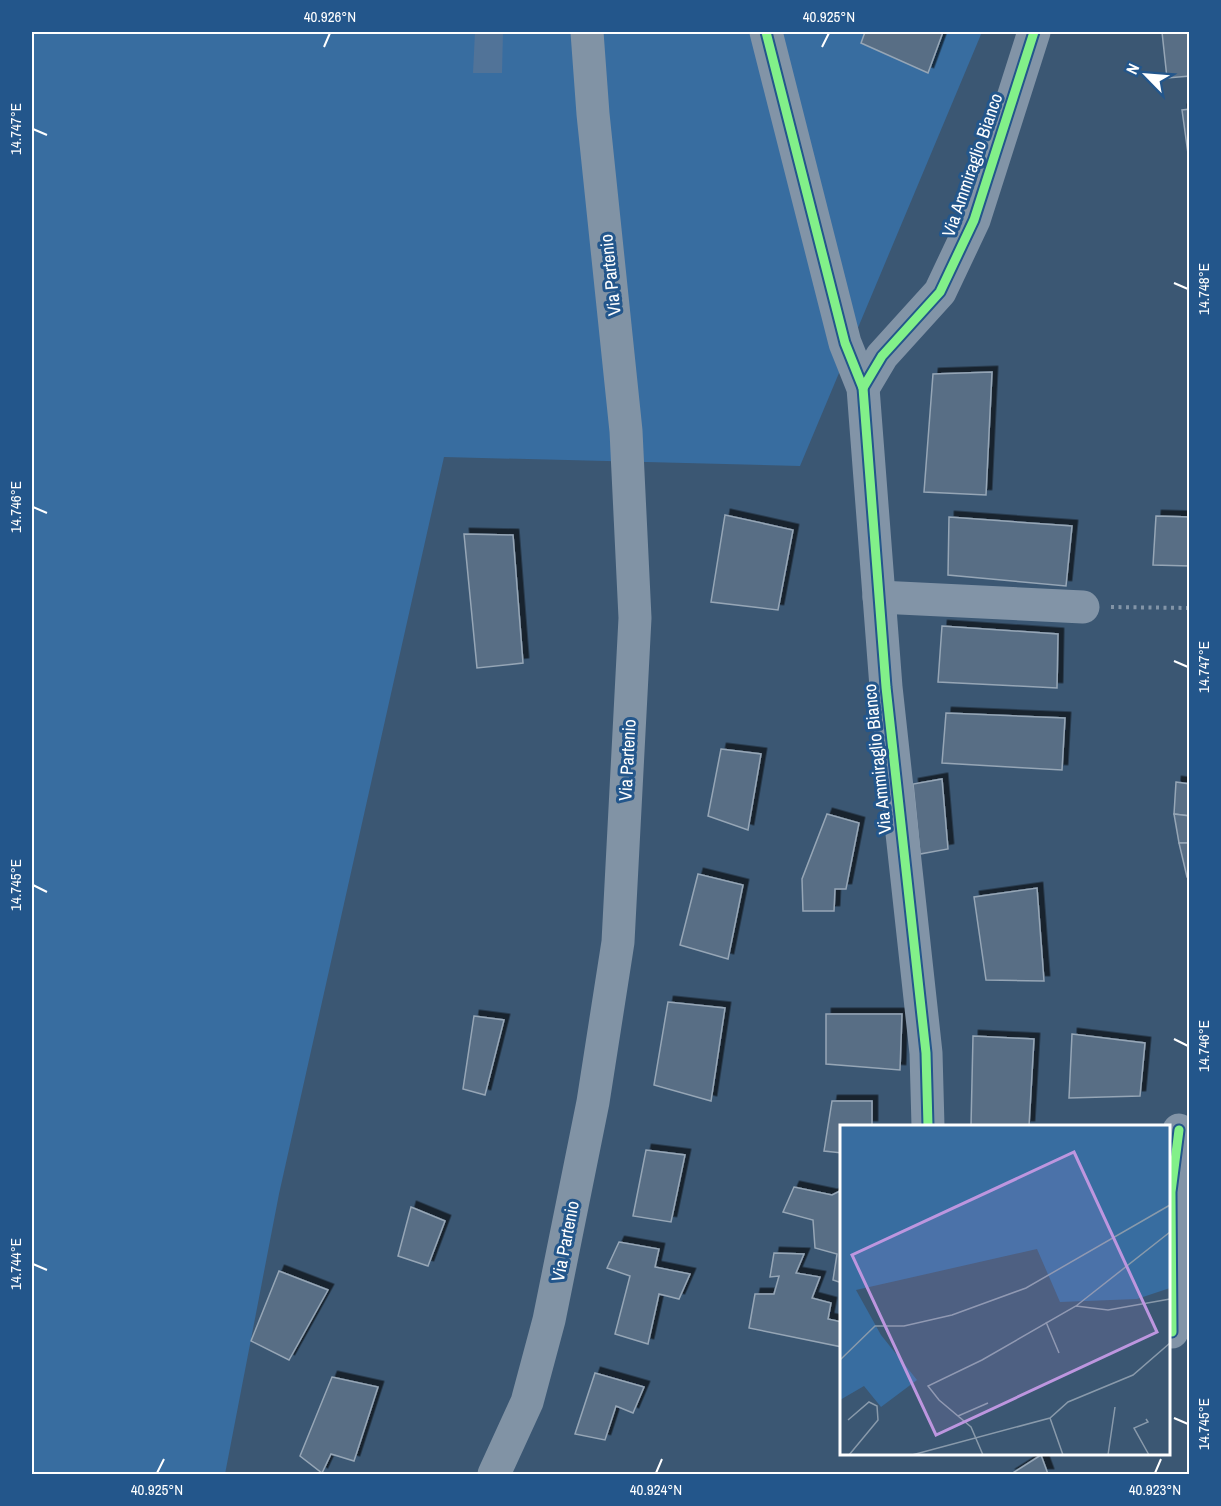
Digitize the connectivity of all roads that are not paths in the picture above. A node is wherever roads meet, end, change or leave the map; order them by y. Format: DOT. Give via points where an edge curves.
graph roads {
  1 [pos="587,32"];
  2 [pos="766,32"];
  3 [pos="1034,32"];
  4 [pos="845,343"];
  5 [pos="882,356"];
  6 [pos="863,388"];
  7 [pos="879,597"];
  8 [pos="1083,608"];
  9 [pos="928,1125"];
  10 [pos="1179,1130"];
  11 [pos="1177,1330"];
  12 [pos="494,1474"];
  1 -- 12 [label="main road, Via Partenio" via="626,430 634,618 618,942 593,1102 549,1320 527,1402"];
  2 -- 4 [label="street, Via Ammiraglio Bianco"];
  3 -- 5 [label="street, Via Ammiraglio Bianco" via="974,220 940,292"];
  4 -- 5 [label="street"];
  4 -- 6 [label="street, Via Ammiraglio Bianco"];
  5 -- 6 [label="street, Via Ammiraglio Bianco"];
  6 -- 7 [label="street, Via Ammiraglio Bianco"];
  7 -- 8 [label="street"];
  7 -- 9 [label="street, Via Ammiraglio Bianco" via="926,1053"];
  10 -- 11 [label="street" via="1171,1192"];
}
